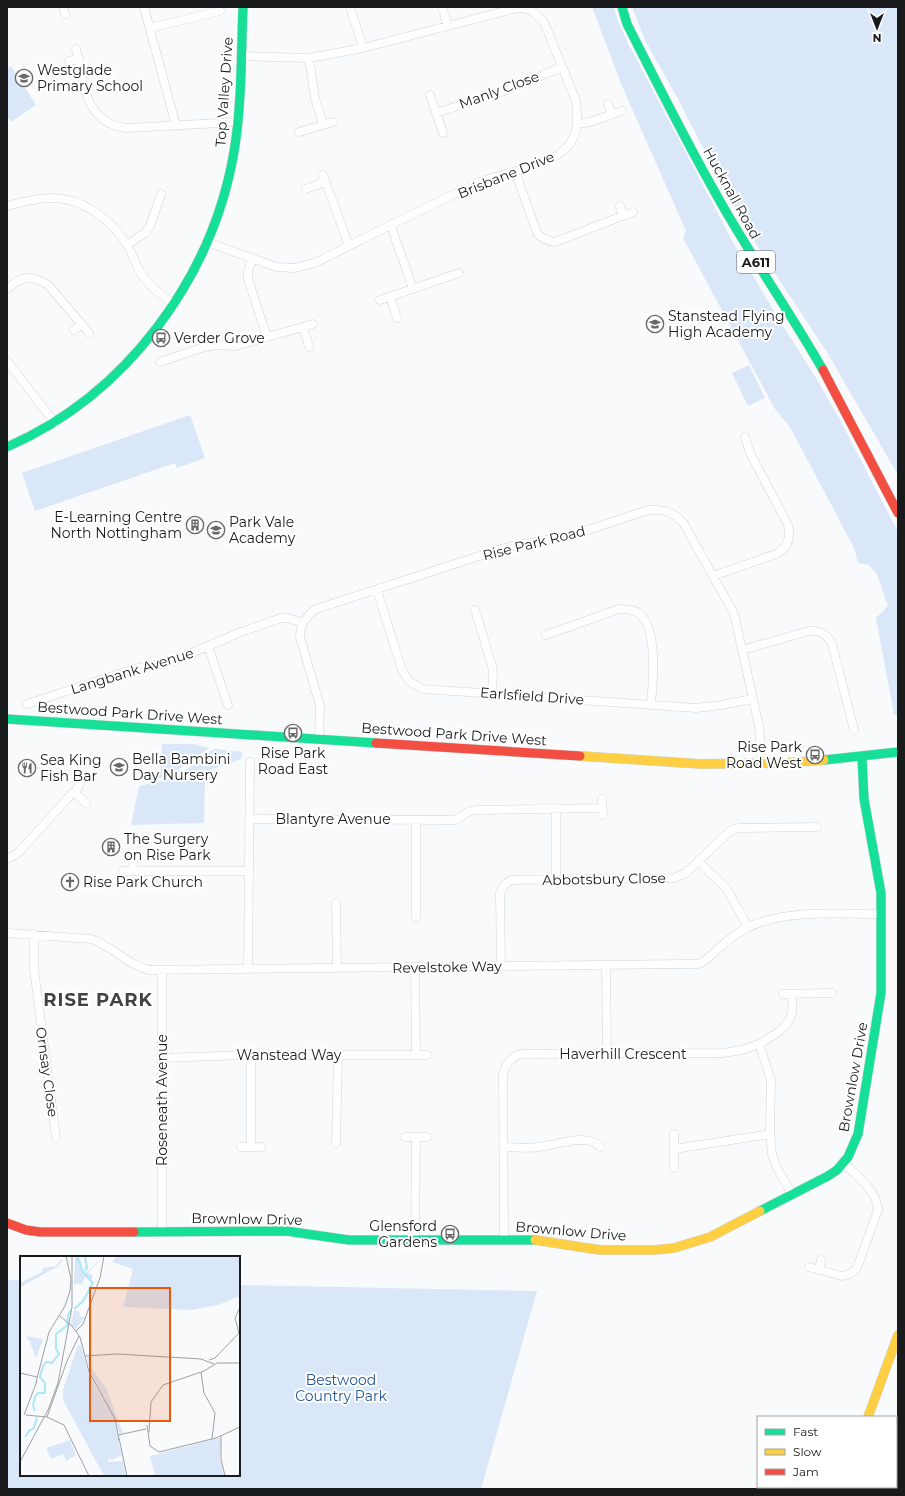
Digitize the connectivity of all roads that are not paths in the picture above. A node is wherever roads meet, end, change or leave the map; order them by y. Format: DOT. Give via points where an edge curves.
graph roads {
  1 [pos="144,7"];
  2 [pos="242,7"];
  3 [pos="350,7"];
  4 [pos="442,7"];
  5 [pos="622,7"];
  6 [pos="210,10"];
  7 [pos="220,11"];
  8 [pos="448,26"];
  9 [pos="150,28"];
  10 [pos="363,48"];
  11 [pos="76,49"];
  12 [pos="241,56"];
  13 [pos="309,58"];
  14 [pos="79,59"];
  15 [pos="69,61"];
  16 [pos="562,67"];
  17 [pos="430,95"];
  18 [pos="608,104"];
  19 [pos="622,111"];
  20 [pos="436,113"];
  21 [pos="612,114"];
  22 [pos="238,122"];
  23 [pos="333,122"];
  24 [pos="577,124"];
  25 [pos="323,125"];
  26 [pos="176,126"];
  27 [pos="299,132"];
  28 [pos="443,133"];
  29 [pos="515,171"];
  30 [pos="306,189"];
  31 [pos="161,194"];
  32 [pos="148,202"];
  33 [pos="157,205"];
  34 [pos="7,206"];
  35 [pos="620,206"];
  36 [pos="633,212"];
  37 [pos="624,216"];
  38 [pos="391,226"];
  39 [pos="207,242"];
  40 [pos="127,245"];
  41 [pos="349,246"];
  42 [pos="252,259"];
  43 [pos="459,273"];
  44 [pos="413,288"];
  45 [pos="7,289"];
  46 [pos="390,296"];
  47 [pos="380,300"];
  48 [pos="174,304"];
  49 [pos="396,318"];
  50 [pos="82,324"];
  51 [pos="313,324"];
  52 [pos="303,327"];
  53 [pos="74,330"];
  54 [pos="89,333"];
  55 [pos="267,337"];
  56 [pos="309,347"];
  57 [pos="7,361"];
  58 [pos="160,362"];
  59 [pos="55,422"];
  60 [pos="745,437"];
  61 [pos="7,448"];
  62 [pos="898,513"];
  63 [pos="713,576"];
  64 [pos="377,590"];
  65 [pos="475,610"];
  66 [pos="303,623"];
  67 [pos="546,635"];
  68 [pos="208,646"];
  69 [pos="742,650"];
  70 [pos="492,694"];
  71 [pos="51,696"];
  72 [pos="753,699"];
  73 [pos="27,704"];
  74 [pos="54,704"];
  75 [pos="651,704"];
  76 [pos="228,705"];
  77 [pos="7,719"];
  78 [pos="854,730"];
  79 [pos="320,740"];
  80 [pos="898,752"];
  81 [pos="862,757"];
  82 [pos="250,762"];
  83 [pos="762,764"];
  84 [pos="250,774"];
  85 [pos="259,774"];
  86 [pos="80,782"];
  87 [pos="74,792"];
  88 [pos="602,799"];
  89 [pos="86,803"];
  90 [pos="556,808"];
  91 [pos="249,819"];
  92 [pos="416,820"];
  93 [pos="817,827"];
  94 [pos="7,859"];
  95 [pos="134,861"];
  96 [pos="698,861"];
  97 [pos="123,871"];
  98 [pos="134,871"];
  99 [pos="249,871"];
  100 [pos="556,880"];
  101 [pos="336,903"];
  102 [pos="407,909"];
  103 [pos="881,914"];
  104 [pos="748,927"];
  105 [pos="7,932"];
  106 [pos="34,934"];
  107 [pos="606,965"];
  108 [pos="501,966"];
  109 [pos="415,967"];
  110 [pos="337,968"];
  111 [pos="248,969"];
  112 [pos="162,970"];
  113 [pos="832,992"];
  114 [pos="783,994"];
  115 [pos="792,994"];
  116 [pos="759,1044"];
  117 [pos="607,1054"];
  118 [pos="251,1055"];
  119 [pos="338,1055"];
  120 [pos="416,1055"];
  121 [pos="427,1055"];
  122 [pos="162,1058"];
  123 [pos="674,1134"];
  124 [pos="770,1134"];
  125 [pos="405,1137"];
  126 [pos="416,1137"];
  127 [pos="427,1137"];
  128 [pos="56,1138"];
  129 [pos="336,1143"];
  130 [pos="241,1147"];
  131 [pos="251,1147"];
  132 [pos="261,1147"];
  133 [pos="504,1147"];
  134 [pos="600,1147"];
  135 [pos="674,1149"];
  136 [pos="844,1163"];
  137 [pos="674,1168"];
  138 [pos="792,1194"];
  139 [pos="7,1223"];
  140 [pos="162,1231"];
  141 [pos="504,1239"];
  142 [pos="415,1240"];
  143 [pos="821,1260"];
  144 [pos="809,1267"];
  145 [pos="819,1270"];
  146 [pos="898,1335"];
  147 [pos="868,1416"];
  1 -- 9 [label="street"];
  2 -- 12 [label="street, Top Valley Drive"];
  3 -- 10 [label="street"];
  4 -- 8 [label="street"];
  5 -- 62 [label="street, Hucknall Road / A611" via="627,24 715,193 813,351"];
  6 -- 7 [label="street"];
  6 -- 9 [label="street"];
  8 -- 10 [label="street, Brisbane Drive"];
  8 -- 16 [label="street, Brisbane Drive" via="513,9 523,8 532,11 544,22"];
  9 -- 26 [label="street"];
  10 -- 13 [label="street, Brisbane Drive"];
  11 -- 14 [label="street"];
  12 -- 13 [label="street, Brisbane Drive"];
  12 -- 22 [label="street, Top Valley Drive"];
  13 -- 25 [label="street" via="315,98"];
  14 -- 15 [label="street"];
  14 -- 26 [label="street" via="91,106 97,115 107,122 117,127 128,128"];
  16 -- 20 [label="street, Manly Close"];
  16 -- 24 [label="street, Brisbane Drive" via="576,101"];
  17 -- 20 [label="street"];
  18 -- 21 [label="street"];
  19 -- 21 [label="street"];
  20 -- 28 [label="street"];
  21 -- 24 [label="street"];
  22 -- 26 [label="street"];
  22 -- 39 [label="street, Top Valley Drive" via="227,183"];
  23 -- 25 [label="street"];
  24 -- 29 [label="street, Brisbane Drive" via="568,146 558,155"];
  25 -- 27 [label="street"];
  29 -- 37 [label="street" via="537,233 548,241 555,242"];
  29 -- 38 [label="street, Brisbane Drive" via="480,182"];
  30 -- 41 [label="street" via="324,179"];
  31 -- 33 [label="street"];
  32 -- 33 [label="street"];
  33 -- 40 [label="street" via="145,233"];
  34 -- 40 [label="street" via="41,199 67,200 97,214 116,230"];
  35 -- 37 [label="street"];
  36 -- 37 [label="street"];
  38 -- 41 [label="street, Brisbane Drive"];
  38 -- 44 [label="street"];
  39 -- 42 [label="street, Brisbane Drive"];
  39 -- 48 [label="street, Top Valley Drive"];
  40 -- 48 [label="street" via="144,279"];
  41 -- 42 [label="street, Brisbane Drive" via="315,263 294,268 276,267"];
  42 -- 55 [label="street" via="248,279"];
  43 -- 44 [label="street" via="448,272"];
  44 -- 46 [label="street"];
  45 -- 50 [label="street" via="24,278 41,280 48,284"];
  46 -- 47 [label="street"];
  46 -- 49 [label="street"];
  48 -- 59 [label="street, Top Valley Drive" via="128,361 83,402"];
  50 -- 53 [label="street"];
  50 -- 54 [label="street"];
  51 -- 52 [label="street"];
  52 -- 55 [label="street"];
  52 -- 56 [label="street"];
  55 -- 58 [label="street" via="236,346 209,346 169,355"];
  57 -- 59 [label="street"];
  59 -- 61 [label="street, Top Valley Drive"];
  60 -- 63 [label="street" via="750,453 788,525 788,542 782,551 776,554"];
  63 -- 64 [label="street, Rise Park Road" via="684,524 674,514 660,509 648,510 570,536 501,549"];
  63 -- 69 [label="street, Rise Park Road" via="732,610"];
  64 -- 66 [label="street, Rise Park Road" via="316,609"];
  64 -- 70 [label="street, Earlsfield Drive" via="402,670 410,682 423,689"];
  65 -- 70 [label="street" via="492,666"];
  66 -- 68 [label="street, Langbank Avenue" via="281,618"];
  66 -- 79 [label="street" via="300,630 301,644 321,711"];
  67 -- 75 [label="street" via="619,609 638,613 646,625 652,646 654,673"];
  68 -- 71 [label="street, Langbank Avenue" via="173,661 134,669"];
  68 -- 76 [label="street"];
  69 -- 72 [label="street, Rise Park Road"];
  69 -- 78 [label="street" via="810,631 816,630 825,635 832,644"];
  70 -- 75 [label="street, Earlsfield Drive"];
  71 -- 73 [label="street, Langbank Avenue"];
  71 -- 74 [label="street, Langbank Avenue"];
  72 -- 75 [label="street, Earlsfield Drive" via="708,707"];
  72 -- 83 [label="street, Rise Park Road" via="759,726"];
  77 -- 79 [label="street, Bestwood Park Drive West"];
  79 -- 83 [label="street, Bestwood Park Drive West" via="701,764"];
  80 -- 81 [label="street, Bestwood Park Drive West"];
  81 -- 83 [label="street, Bestwood Park Drive West"];
  81 -- 103 [label="street, Brownlow Drive" via="864,798 880,887"];
  82 -- 84 [label="street"];
  84 -- 85 [label="street"];
  84 -- 91 [label="street"];
  86 -- 87 [label="street"];
  87 -- 89 [label="street"];
  87 -- 94 [label="street" via="18,853"];
  88 -- 90 [label="street, Blantyre Avenue" via="602,811"];
  90 -- 92 [label="street, Blantyre Avenue" via="478,810 470,811 455,820"];
  90 -- 100 [label="street"];
  91 -- 92 [label="street, Blantyre Avenue"];
  91 -- 99 [label="street"];
  92 -- 102 [label="street" via="416,913"];
  93 -- 96 [label="street, Abbotsbury Close" via="735,829 728,832"];
  95 -- 98 [label="street"];
  96 -- 100 [label="street, Abbotsbury Close" via="686,873 674,878"];
  96 -- 104 [label="street" via="727,889"];
  97 -- 98 [label="street"];
  98 -- 99 [label="street"];
  99 -- 111 [label="street"];
  100 -- 108 [label="street, Abbotsbury Close" via="512,880 502,887"];
  101 -- 110 [label="street"];
  103 -- 104 [label="street, Revelstoke Way" via="780,916"];
  103 -- 136 [label="street, Brownlow Drive" via="881,992 860,1126 852,1151"];
  104 -- 107 [label="street, Revelstoke Way" via="698,964"];
  105 -- 106 [label="street, Revelstoke Way"];
  106 -- 112 [label="street, Revelstoke Way" via="91,939 104,944 138,966 149,970"];
  106 -- 128 [label="street, Ornsay Close" via="34,969"];
  107 -- 108 [label="street, Revelstoke Way"];
  107 -- 117 [label="street"];
  108 -- 109 [label="street, Revelstoke Way"];
  109 -- 110 [label="street, Revelstoke Way"];
  109 -- 120 [label="street"];
  110 -- 111 [label="street, Revelstoke Way"];
  111 -- 112 [label="street, Revelstoke Way"];
  112 -- 122 [label="street, Roseneath Avenue"];
  113 -- 115 [label="street"];
  114 -- 115 [label="street"];
  115 -- 116 [label="street, Haverhill Crescent" via="792,1012 786,1025"];
  116 -- 117 [label="street, Haverhill Crescent" via="723,1053"];
  116 -- 124 [label="street" via="771,1080"];
  117 -- 133 [label="street, Haverhill Crescent" via="521,1054 510,1061 503,1075"];
  118 -- 119 [label="street, Wanstead Way"];
  118 -- 122 [label="street, Wanstead Way"];
  118 -- 131 [label="street"];
  119 -- 120 [label="street, Wanstead Way"];
  119 -- 129 [label="street"];
  120 -- 121 [label="street, Wanstead Way"];
  122 -- 140 [label="street, Roseneath Avenue"];
  123 -- 135 [label="street"];
  124 -- 135 [label="street"];
  124 -- 138 [label="street" via="772,1154 777,1168"];
  125 -- 126 [label="street"];
  126 -- 127 [label="street"];
  126 -- 142 [label="street"];
  130 -- 131 [label="street"];
  131 -- 132 [label="street"];
  133 -- 134 [label="street" via="536,1148 592,1140"];
  133 -- 141 [label="street, Haverhill Crescent"];
  135 -- 137 [label="street"];
  136 -- 138 [label="street, Brownlow Drive" via="828,1176"];
  136 -- 145 [label="street" via="873,1194 878,1210 854,1272 842,1276"];
  138 -- 141 [label="street, Brownlow Drive" via="710,1237 674,1248 600,1250 544,1241"];
  139 -- 140 [label="street, Brownlow Drive" via="40,1232"];
  140 -- 142 [label="street, Brownlow Drive" via="286,1231 349,1240"];
  141 -- 142 [label="street, Brownlow Drive"];
  143 -- 145 [label="street"];
  144 -- 145 [label="street"];
  146 -- 147 [label="street"];
}
